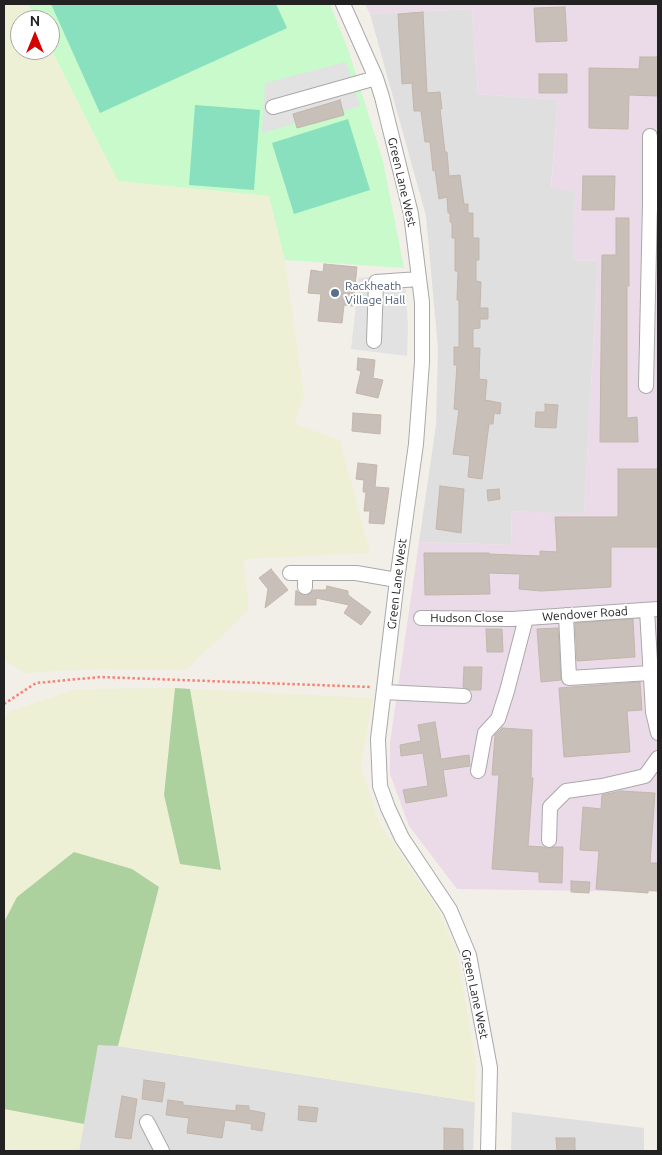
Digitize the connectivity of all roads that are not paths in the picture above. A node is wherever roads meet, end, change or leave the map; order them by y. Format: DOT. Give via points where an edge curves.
graph roads {
  1 [pos="343,4"];
  2 [pos="376,78"];
  3 [pos="273,107"];
  4 [pos="650,136"];
  5 [pos="654,204"];
  6 [pos="419,280"];
  7 [pos="374,341"];
  8 [pos="652,367"];
  9 [pos="646,386"];
  10 [pos="290,573"];
  11 [pos="397,580"];
  12 [pos="652,610"];
  13 [pos="566,615"];
  14 [pos="421,618"];
  15 [pos="519,618"];
  16 [pos="650,673"];
  17 [pos="385,689"];
  18 [pos="464,696"];
  19 [pos="658,727"];
  20 [pos="658,758"];
  21 [pos="478,772"];
  22 [pos="549,840"];
  23 [pos="147,1122"];
  24 [pos="162,1151"];
  25 [pos="488,1151"];
  1 -- 2 [label="street, Green Lane West"];
  2 -- 3 [label="street"];
  2 -- 6 [label="street, Green Lane West" via="411,214"];
  4 -- 5 [label="street"];
  5 -- 8 [label="street"];
  6 -- 7 [label="street" via="376,282"];
  6 -- 11 [label="street, Green Lane West" via="422,362 416,444"];
  8 -- 9 [label="street"];
  10 -- 11 [label="street" via="305,580 356,573"];
  11 -- 17 [label="street, Green Lane West"];
  12 -- 13 [label="street, Wendover Road"];
  12 -- 16 [label="street"];
  13 -- 15 [label="street, Wendover Road"];
  13 -- 16 [label="street" via="569,678"];
  14 -- 15 [label="street, Hudson Close"];
  15 -- 21 [label="street" via="507,691 498,719 485,733"];
  16 -- 19 [label="street" via="653,712"];
  17 -- 18 [label="street"];
  17 -- 25 [label="street, Green Lane West" via="378,739 380,786 402,838 450,910 470,955 490,1068"];
  20 -- 22 [label="street" via="645,776 566,791 550,807"];
  23 -- 24 [label="street"];
}
